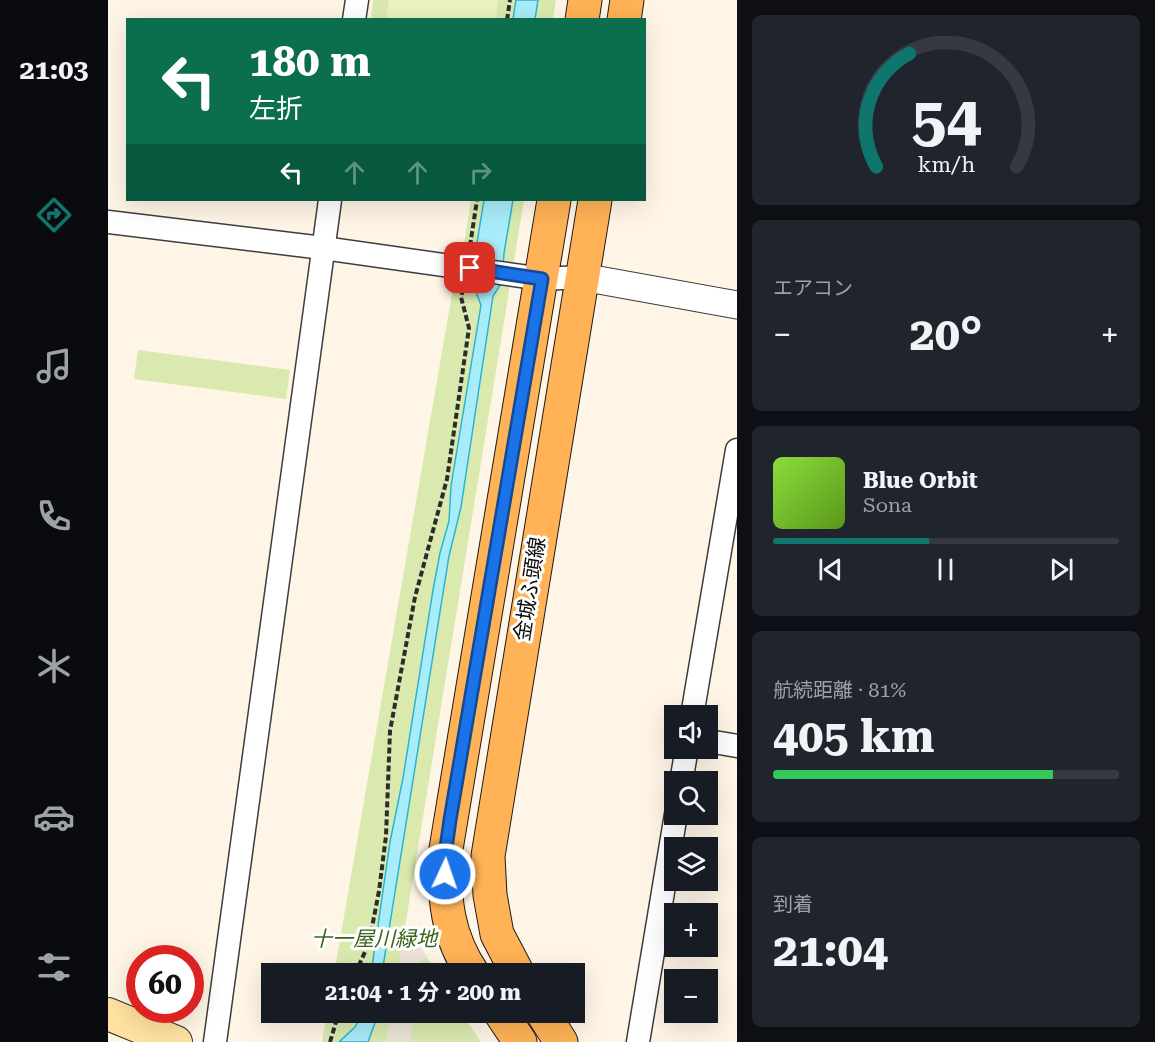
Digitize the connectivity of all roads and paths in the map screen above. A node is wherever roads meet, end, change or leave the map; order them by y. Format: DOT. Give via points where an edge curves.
graph roads {
  1 [pos="357,0"];
  2 [pos="510,0"];
  3 [pos="585,0"];
  4 [pos="627,0"];
  5 [pos="354,18"];
  6 [pos="507,18"];
  7 [pos="582,18"];
  8 [pos="624,18"];
  9 [pos="330,201"];
  10 [pos="477,201"];
  11 [pos="554,201"];
  12 [pos="595,201"];
  13 [pos="108,222"];
  14 [pos="323,248"];
  15 [pos="468,268"];
  16 [pos="582,277"];
  17 [pos="542,279"];
  18 [pos="736,306"];
  19 [pos="736,450"];
  20 [pos="694,705"];
  21 [pos="718,743"];
  22 [pos="736,746"];
  23 [pos="674,825"];
  24 [pos="360,963"];
  25 [pos="466,963"];
  26 [pos="512,963"];
  27 [pos="108,1014"];
  28 [pos="336,1023"];
  29 [pos="507,1023"];
  30 [pos="549,1023"];
  31 [pos="176,1042"];
  32 [pos="215,1042"];
  33 [pos="330,1042"];
  34 [pos="520,1042"];
  35 [pos="561,1042"];
  36 [pos="638,1042"];
  1 -- 5 [label="street"];
  2 -- 6 [label="path"];
  3 -- 7 [label="main road"];
  4 -- 8 [label="main road"];
  9 -- 14 [label="street"];
  10 -- 15 [label="path"];
  11 -- 17 [label="main road, 金城ふ頭線"];
  12 -- 16 [label="main road, 金城ふ頭線"];
  13 -- 14 [label="street"];
  14 -- 15 [label="street"];
  14 -- 32 [label="street"];
  15 -- 17 [label="street"];
  15 -- 24 [label="path" via="461,297 469,328 447,479 404,653 390,731 386,836 379,891 369,943"];
  16 -- 17 [label="street"];
  16 -- 18 [label="street"];
  16 -- 26 [label="main road, 金城ふ頭線" via="488,856 489,895 497,934"];
  17 -- 25 [label="main road, 金城ふ頭線" via="445,855 450,928"];
  19 -- 20 [label="street"];
  21 -- 22 [label="street"];
  23 -- 36 [label="street"];
  27 -- 31 [label="main road"];
  28 -- 33 [label="path"];
  29 -- 34 [label="main road"];
  30 -- 35 [label="main road"];
}
